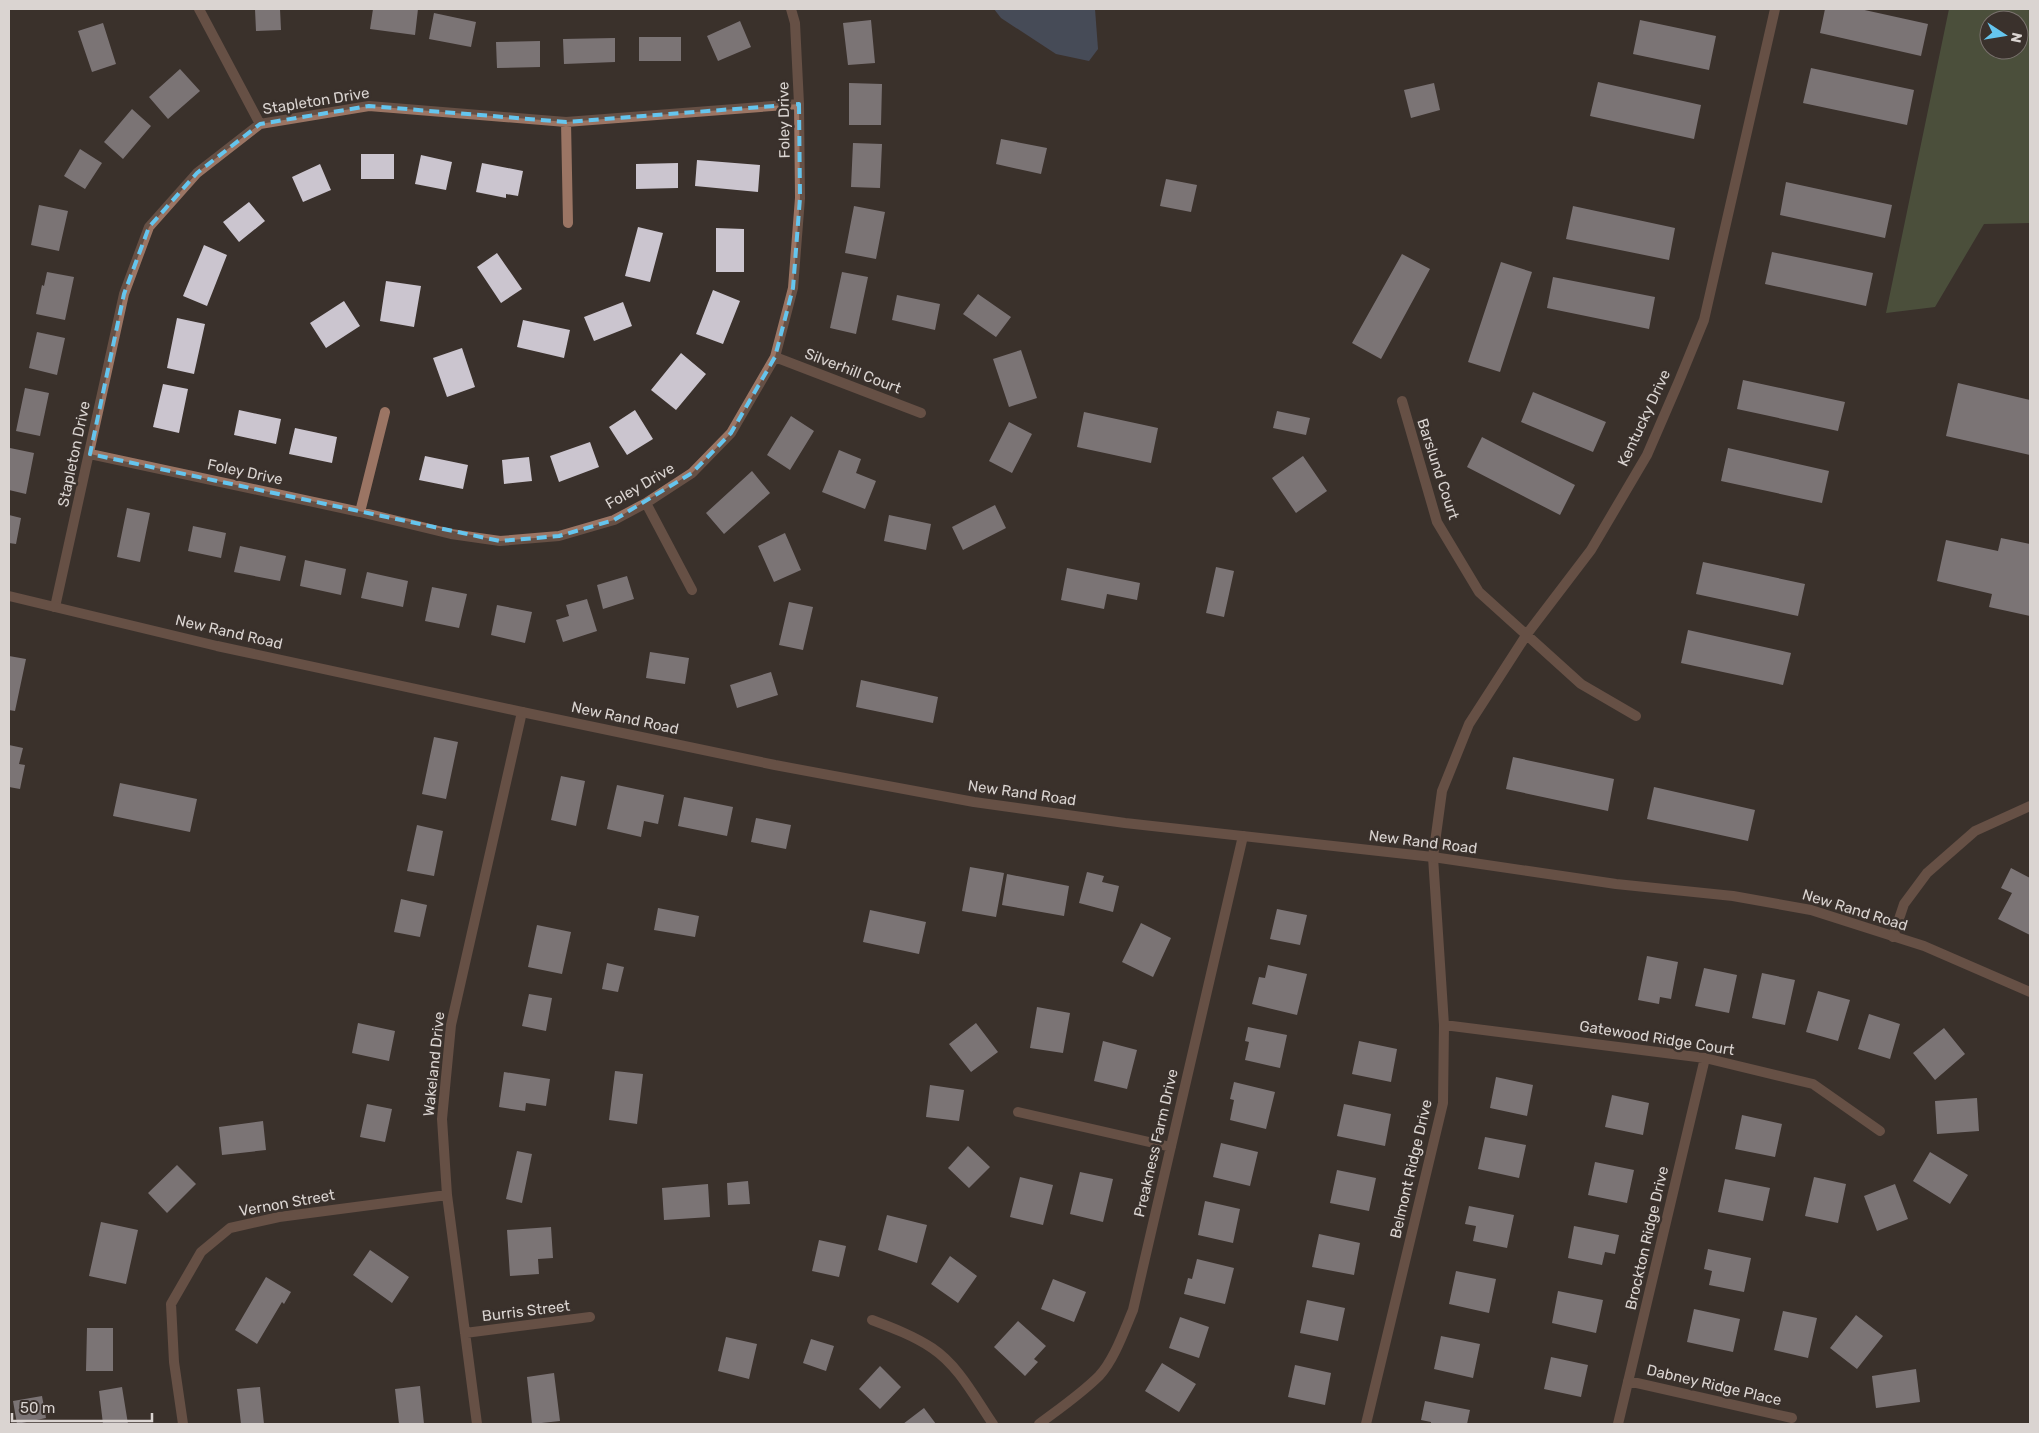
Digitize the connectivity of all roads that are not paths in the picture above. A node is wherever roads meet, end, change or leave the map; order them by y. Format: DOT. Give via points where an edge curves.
graph roads {
  1 [pos="199,9"];
  2 [pos="791,9"];
  3 [pos="1774,9"];
  4 [pos="799,104"];
  5 [pos="566,122"];
  6 [pos="260,124"];
  7 [pos="568,223"];
  8 [pos="775,357"];
  9 [pos="1402,401"];
  10 [pos="385,412"];
  11 [pos="921,413"];
  12 [pos="90,454"];
  13 [pos="646,503"];
  14 [pos="360,512"];
  15 [pos="692,590"];
  16 [pos="9,596"];
  17 [pos="55,607"];
  18 [pos="1527,634"];
  19 [pos="522,712"];
  20 [pos="1636,716"];
  21 [pos="2030,806"];
  22 [pos="1243,836"];
  23 [pos="1433,857"];
  24 [pos="1893,937"];
  25 [pos="2030,992"];
  26 [pos="1444,1025"];
  27 [pos="1705,1058"];
  28 [pos="1018,1112"];
  29 [pos="1880,1131"];
  30 [pos="1171,1147"];
  31 [pos="447,1195"];
  32 [pos="590,1317"];
  33 [pos="872,1320"];
  34 [pos="465,1334"];
  35 [pos="1628,1381"];
  36 [pos="1792,1418"];
  37 [pos="183,1424"];
  38 [pos="478,1424"];
  39 [pos="993,1424"];
  40 [pos="1039,1424"];
  41 [pos="1366,1424"];
  42 [pos="1618,1424"];
  1 -- 6 [label="street"];
  2 -- 4 [label="street, Foley Drive" via="795,23"];
  3 -- 18 [label="street, Kentucky Drive" via="1704,320 1647,455 1591,550"];
  4 -- 5 [label="street, Stapleton Drive"];
  4 -- 8 [label="street, Foley Drive" via="800,198 793,288"];
  5 -- 6 [label="street, Stapleton Drive" via="369,106"];
  5 -- 7 [label="street"];
  6 -- 12 [label="street, Stapleton Drive" via="196,173 149,227 124,294"];
  8 -- 11 [label="street, Silverhill Court"];
  8 -- 13 [label="street, Foley Drive" via="731,433 692,473"];
  9 -- 18 [label="street, Barslund Court" via="1436,522 1479,592"];
  10 -- 14 [label="street"];
  12 -- 14 [label="street, Foley Drive"];
  12 -- 17 [label="street, Stapleton Drive"];
  13 -- 14 [label="street, Foley Drive" via="614,520 559,536 500,541 451,534"];
  13 -- 15 [label="street"];
  16 -- 17 [label="street, New Rand Road"];
  17 -- 19 [label="street, New Rand Road" via="217,646"];
  18 -- 20 [label="street, Barslund Court" via="1581,684"];
  18 -- 23 [label="street, Kentucky Drive" via="1469,724 1442,791"];
  19 -- 22 [label="street, New Rand Road" via="774,765 974,802"];
  19 -- 31 [label="street, Wakeland Drive" via="451,1025 442,1119"];
  21 -- 24 [label="street" via="1975,831 1927,873 1904,904"];
  22 -- 23 [label="street, New Rand Road"];
  22 -- 30 [label="street, Preakness Farm Drive"];
  23 -- 24 [label="street, New Rand Road" via="1616,884 1762,901 1812,910"];
  23 -- 26 [label="street, Belmont Ridge Drive"];
  24 -- 25 [label="street, New Rand Road" via="1924,946"];
  26 -- 27 [label="street, Gatewood Ridge Court"];
  26 -- 41 [label="street, Belmont Ridge Drive" via="1443,1103"];
  27 -- 29 [label="street, Gatewood Ridge Court" via="1813,1084"];
  27 -- 35 [label="street, Brockton Ridge Drive"];
  28 -- 30 [label="street"];
  30 -- 40 [label="street, Preakness Farm Drive" via="1132,1310 1117,1347 1100,1374"];
  31 -- 34 [label="street, Wakeland Drive"];
  31 -- 37 [label="street, Vernon Street" via="278,1217 230,1228 201,1252 171,1304 174,1362"];
  32 -- 34 [label="street, Burris Street"];
  33 -- 39 [label="street" via="934,1349 961,1376"];
  34 -- 38 [label="street, Wakeland Drive"];
  35 -- 36 [label="street, Dabney Ridge Place"];
  35 -- 42 [label="street, Brockton Ridge Drive"];
}
